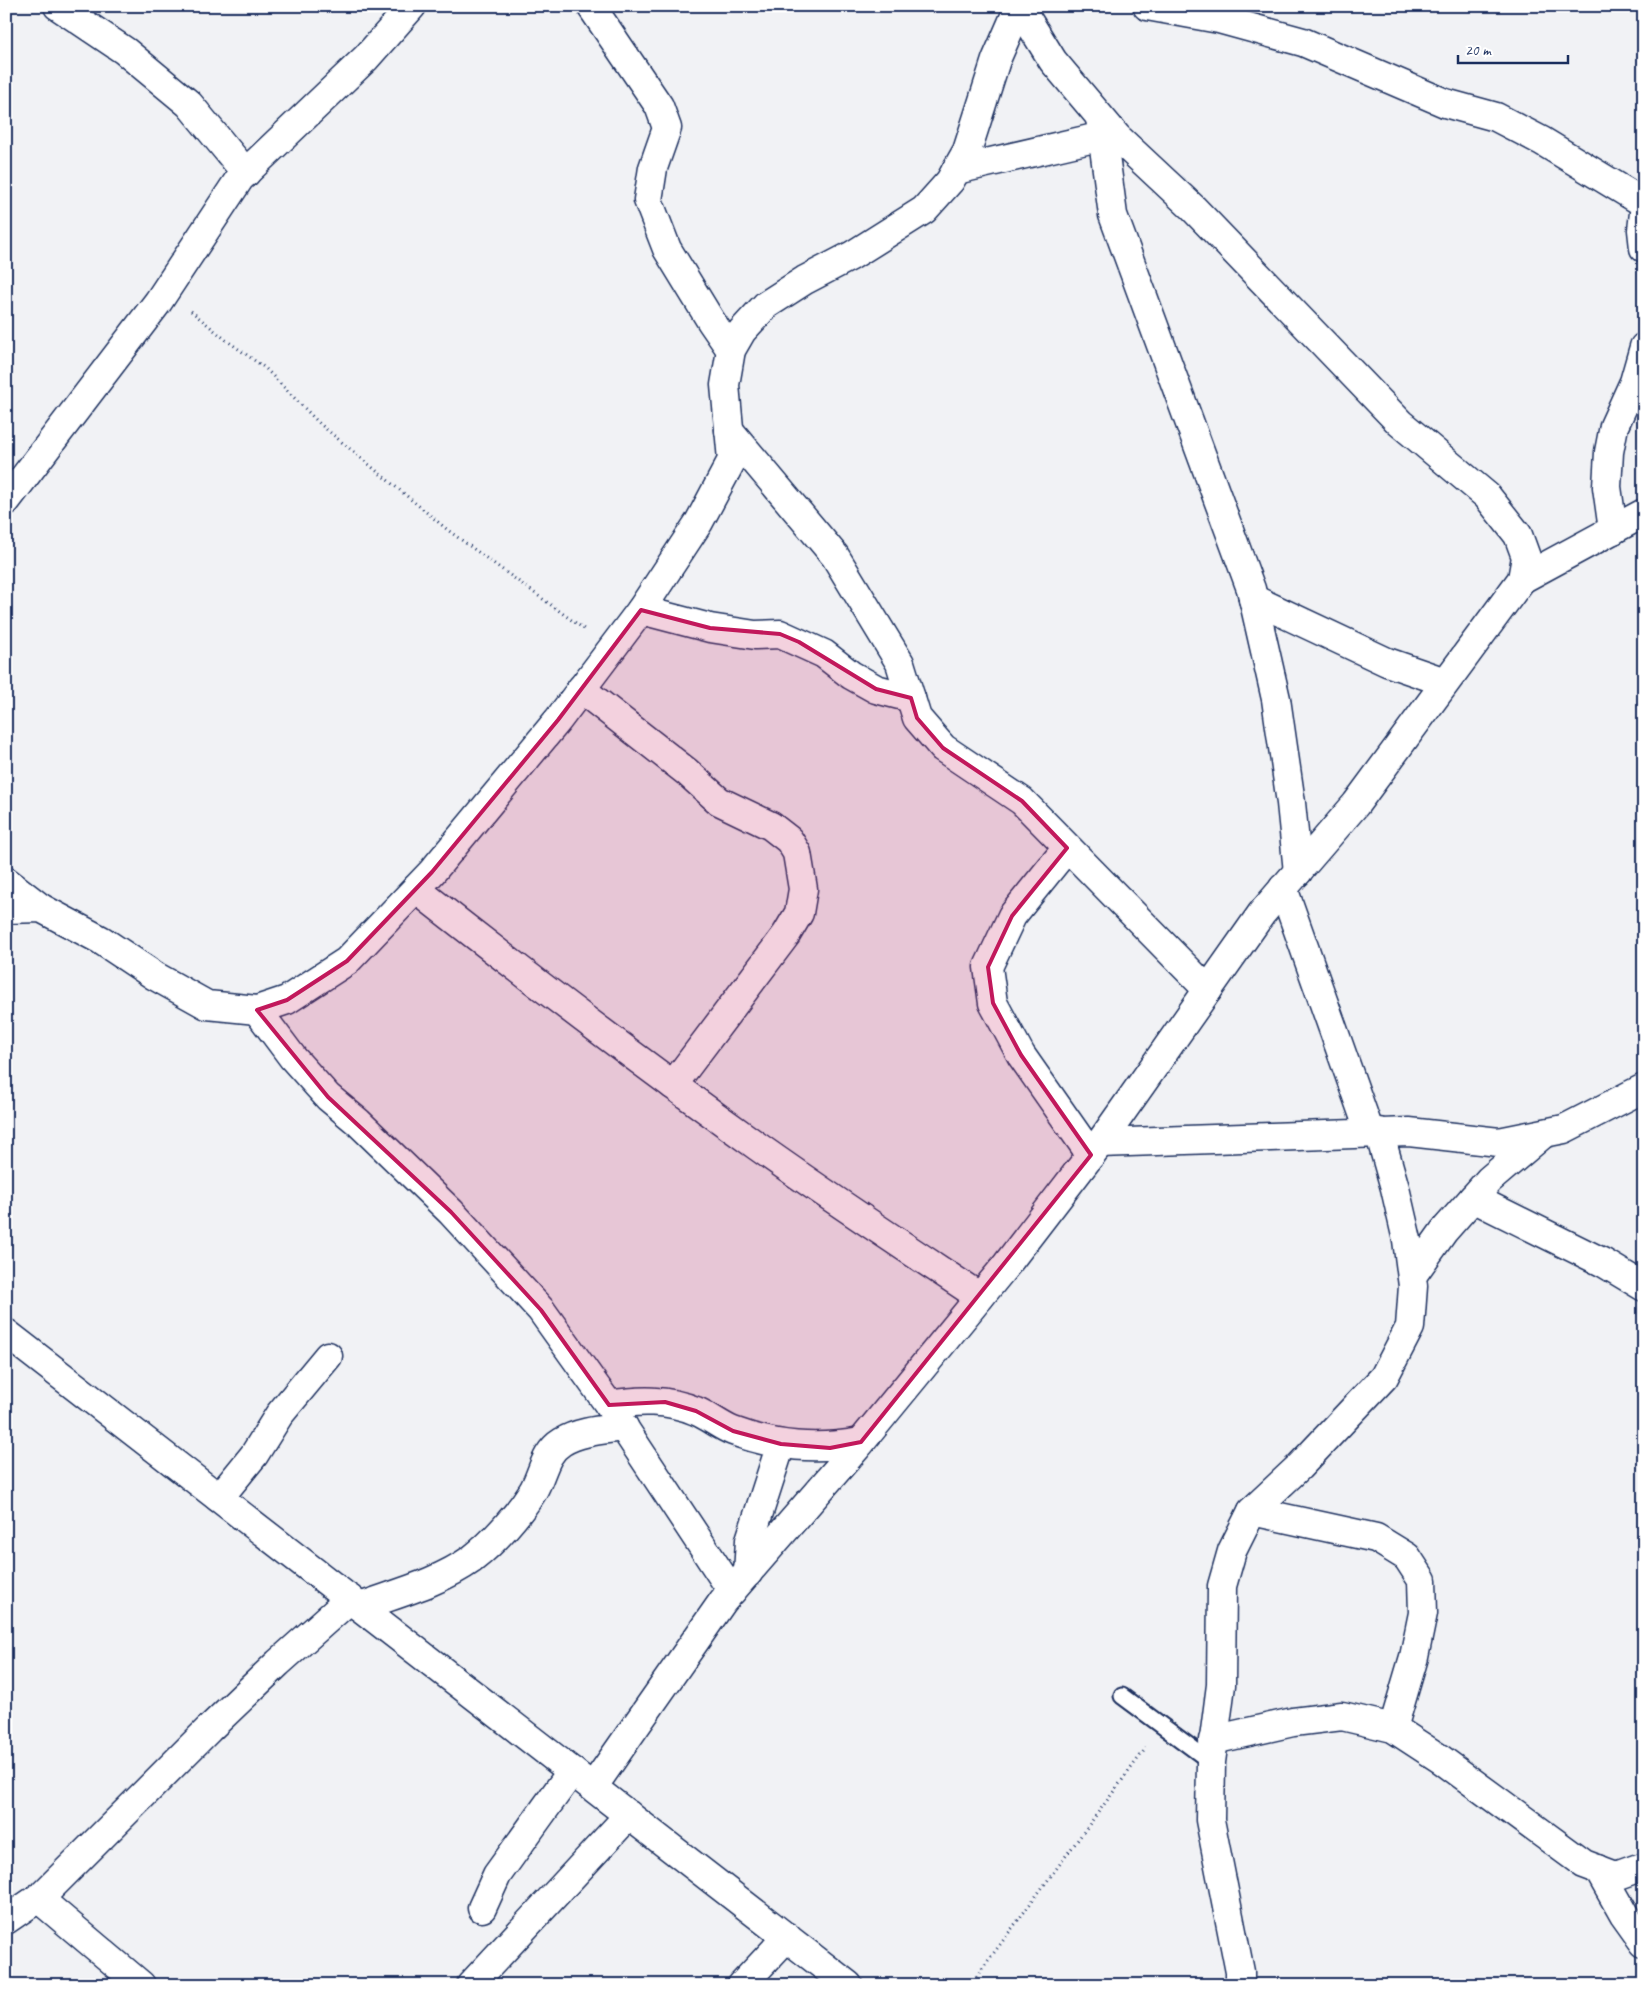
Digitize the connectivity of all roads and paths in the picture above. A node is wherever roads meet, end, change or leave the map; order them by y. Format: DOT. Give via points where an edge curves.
graph roads {
  1 [pos="58,6"];
  2 [pos="412,6"];
  3 [pos="591,6"];
  4 [pos="1147,6"];
  5 [pos="1019,7"];
  6 [pos="1102,127"];
  7 [pos="956,170"];
  8 [pos="246,173"];
  9 [pos="1643,202"];
  10 [pos="1644,248"];
  11 [pos="164,293"];
  12 [pos="1644,347"];
  13 [pos="731,350"];
  14 [pos="729,430"];
  15 [pos="6,502"];
  16 [pos="1644,513"];
  17 [pos="1613,530"];
  18 [pos="1522,579"];
  19 [pos="1253,599"];
  20 [pos="640,610"];
  21 [pos="611,648"];
  22 [pos="1445,682"];
  23 [pos="580,689"];
  24 [pos="911,698"];
  25 [pos="1067,848"];
  26 [pos="1291,880"];
  27 [pos="6,881"];
  28 [pos="416,889"];
  29 [pos="41,908"];
  30 [pos="6,909"];
  31 [pos="1208,990"];
  32 [pos="257,1010"];
  33 [pos="673,1085"];
  34 [pos="1644,1088"];
  35 [pos="1375,1133"];
  36 [pos="1544,1133"];
  37 [pos="1096,1149"];
  38 [pos="1472,1198"];
  39 [pos="1412,1276"];
  40 [pos="1644,1287"];
  41 [pos="980,1297"];
  42 [pos="6,1333"];
  43 [pos="328,1356"];
  44 [pos="609,1405"];
  45 [pos="624,1427"];
  46 [pos="861,1442"];
  47 [pos="781,1444"];
  48 [pos="220,1498"];
  49 [pos="1252,1511"];
  50 [pos="740,1582"];
  51 [pos="355,1603"];
  52 [pos="1122,1696"];
  53 [pos="1162,1725"];
  54 [pos="1394,1728"];
  55 [pos="1212,1751"];
  56 [pos="582,1779"];
  57 [pos="629,1815"];
  58 [pos="1644,1866"];
  59 [pos="1598,1869"];
  60 [pos="38,1898"];
  61 [pos="482,1908"];
  62 [pos="6,1920"];
  63 [pos="787,1937"];
  64 [pos="1644,1943"];
  65 [pos="141,1985"];
  66 [pos="471,1985"];
  67 [pos="742,1985"];
  68 [pos="848,1985"];
  69 [pos="970,1985"];
  70 [pos="1240,1985"];
  1 -- 8 [label="street" via="125,51 189,104"];
  2 -- 8 [label="street" via="366,58"];
  3 -- 13 [label="street" via="659,106 667,128 653,168 648,200 667,249"];
  4 -- 9 [label="street" via="1219,19 1303,42 1445,103 1496,117"];
  5 -- 6 [label="street"];
  5 -- 7 [label="street" via="996,60 967,151"];
  6 -- 7 [label="street"];
  6 -- 18 [label="street" via="1117,137 1193,208 1400,423 1487,496 1518,535 1526,557"];
  6 -- 19 [label="street" via="1113,215"];
  7 -- 13 [label="street" via="924,210 766,305 742,330"];
  8 -- 11 [label="street"];
  9 -- 10 [label="street"];
  11 -- 15 [label="street"];
  11 -- 21 [label="path" via="265,368 320,424 449,530"];
  12 -- 17 [label="street" via="1634,382 1614,426 1609,452 1608,487"];
  13 -- 14 [label="street" via="725,385"];
  14 -- 20 [label="street" via="732,460 699,522"];
  14 -- 24 [label="street" via="835,556 900,663"];
  16 -- 17 [label="street"];
  17 -- 18 [label="street"];
  18 -- 22 [label="street"];
  19 -- 22 [label="street" via="1387,662"];
  19 -- 26 [label="street" via="1276,698 1291,803"];
  20 -- 21 [label="street"];
  20 -- 24 [label="street" via="710,628 780,634 824,654 851,676 876,689"];
  21 -- 23 [label="street"];
  22 -- 26 [label="street" via="1356,804"];
  23 -- 28 [label="street" via="558,720"];
  23 -- 33 [label="street" via="687,772 719,801 772,826 789,840 797,853 803,889 799,913 786,935"];
  24 -- 25 [label="street" via="917,718 943,748 1022,801"];
  25 -- 31 [label="street"];
  25 -- 37 [label="street" via="1012,916 988,967 993,1003 1021,1054"];
  26 -- 31 [label="street" via="1262,913"];
  26 -- 35 [label="street"];
  27 -- 29 [label="street"];
  28 -- 32 [label="street" via="347,961 287,1000"];
  28 -- 33 [label="street" via="532,981"];
  29 -- 30 [label="street"];
  29 -- 32 [label="street" via="101,940 207,1005"];
  31 -- 37 [label="street"];
  32 -- 44 [label="street" via="328,1097 451,1212 542,1310"];
  33 -- 41 [label="street"];
  34 -- 36 [label="street" via="1564,1129"];
  35 -- 36 [label="street" via="1409,1132 1499,1142"];
  35 -- 37 [label="street"];
  35 -- 39 [label="street" via="1396,1188"];
  36 -- 38 [label="street"];
  37 -- 41 [label="street"];
  38 -- 39 [label="street"];
  38 -- 40 [label="street" via="1604,1262"];
  39 -- 49 [label="street" via="1410,1327 1384,1377 1299,1468"];
  41 -- 46 [label="street"];
  42 -- 48 [label="street"];
  43 -- 48 [label="street" via="279,1415 254,1455"];
  44 -- 45 [label="street"];
  44 -- 47 [label="street" via="635,1401 665,1402 696,1411 733,1430"];
  45 -- 50 [label="street"];
  45 -- 51 [label="street" via="581,1433 550,1452 534,1490 472,1558 435,1580"];
  46 -- 47 [label="street" via="830,1448"];
  46 -- 50 [label="street"];
  47 -- 50 [label="street"];
  48 -- 51 [label="street"];
  49 -- 54 [label="street" via="1376,1538 1407,1557 1422,1580 1423,1613"];
  49 -- 55 [label="street" via="1232,1551 1222,1586 1221,1685"];
  50 -- 56 [label="street"];
  51 -- 56 [label="street"];
  51 -- 60 [label="street" via="278,1663"];
  52 -- 53 [label="lane"];
  53 -- 55 [label="lane"];
  53 -- 69 [label="path"];
  54 -- 55 [label="street" via="1342,1716 1293,1722"];
  54 -- 59 [label="street" via="1584,1864"];
  55 -- 70 [label="street" via="1210,1820"];
  56 -- 57 [label="street"];
  56 -- 61 [label="street" via="497,1875"];
  57 -- 63 [label="street"];
  57 -- 66 [label="street"];
  58 -- 59 [label="street" via="1616,1876"];
  59 -- 64 [label="street"];
  60 -- 62 [label="street"];
  60 -- 65 [label="street"];
  63 -- 67 [label="street"];
  63 -- 68 [label="street"];
}
